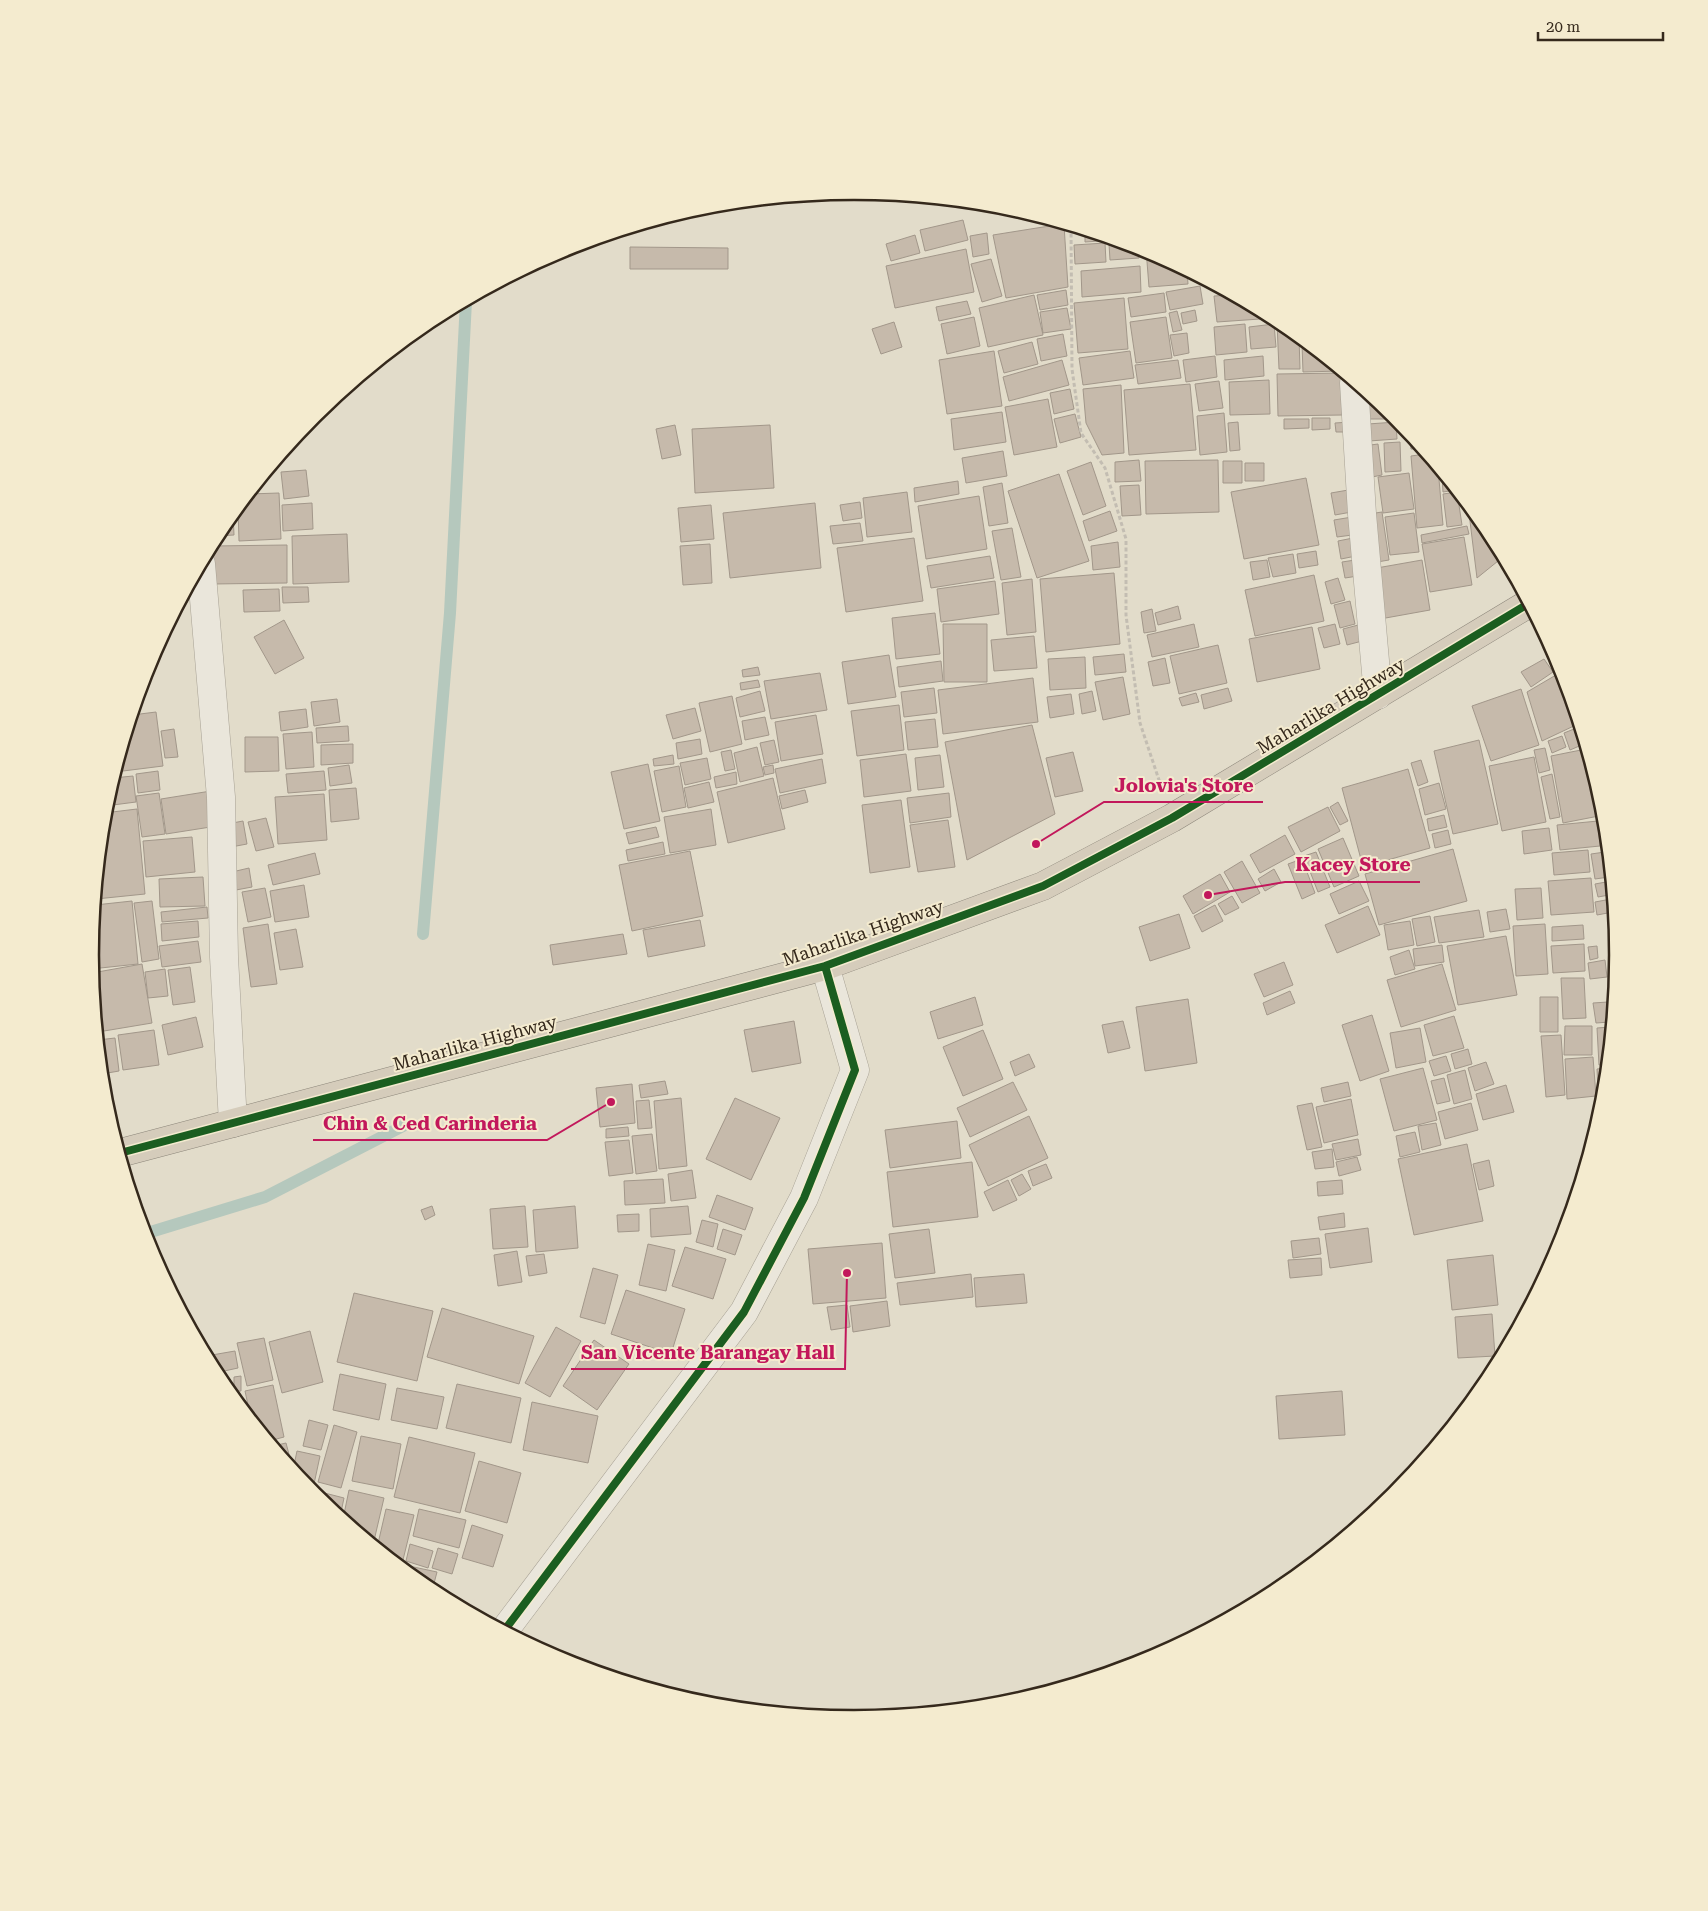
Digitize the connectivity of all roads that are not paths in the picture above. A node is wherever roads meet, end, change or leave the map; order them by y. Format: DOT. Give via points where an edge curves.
graph roads {
  1 [pos="1354,390"];
  2 [pos="202,575"];
  3 [pos="1523,607"];
  4 [pos="1378,695"];
  5 [pos="825,966"];
  6 [pos="233,1124"];
  7 [pos="125,1153"];
  8 [pos="507,1626"];
  1 -- 4 [label="street"];
  2 -- 6 [label="street" via="221,797 224,957"];
  3 -- 4 [label="highway, Maharlika Highway"];
  4 -- 5 [label="highway, Maharlika Highway" via="1172,818 1043,886"];
  5 -- 6 [label="highway, Maharlika Highway"];
  5 -- 8 [label="street" via="855,1070 804,1198 744,1312"];
  6 -- 7 [label="highway, Maharlika Highway"];
}
